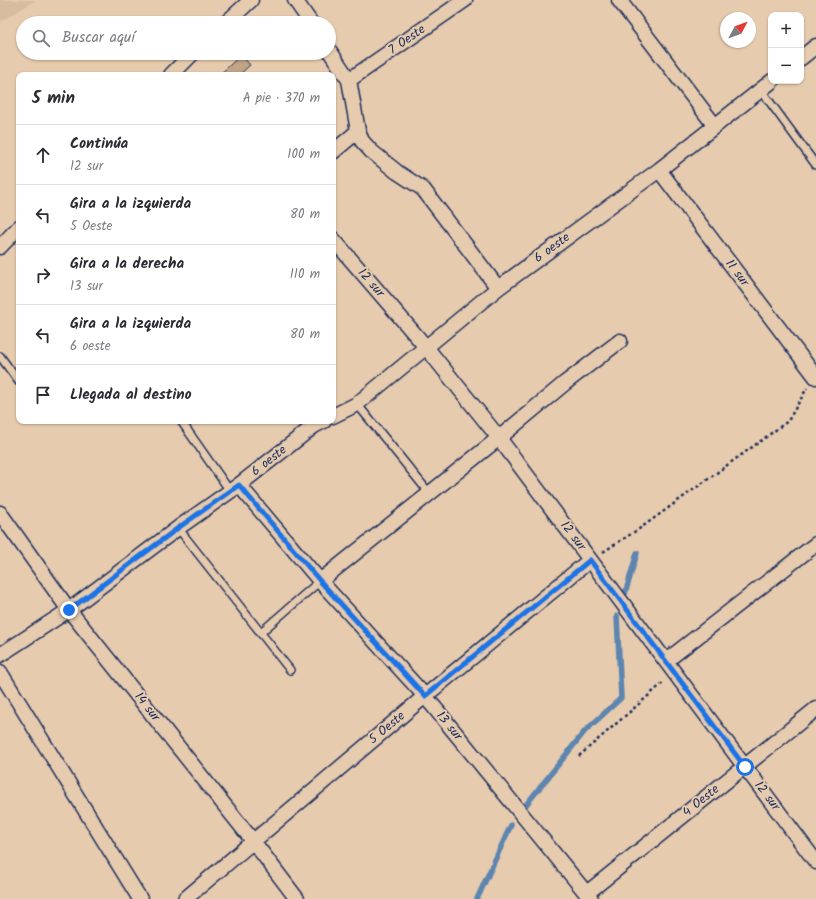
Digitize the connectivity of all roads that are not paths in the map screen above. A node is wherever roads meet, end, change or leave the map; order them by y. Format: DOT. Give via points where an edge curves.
graph roads {
  1 [pos="252,0"];
  2 [pos="295,0"];
  3 [pos="465,0"];
  4 [pos="619,0"];
  5 [pos="234,16"];
  6 [pos="306,16"];
  7 [pos="816,46"];
  8 [pos="804,56"];
  9 [pos="186,60"];
  10 [pos="336,60"];
  11 [pos="174,72"];
  12 [pos="349,80"];
  13 [pos="766,85"];
  14 [pos="715,126"];
  15 [pos="358,131"];
  16 [pos="336,149"];
  17 [pos="816,165"];
  18 [pos="659,170"];
  19 [pos="16,230"];
  20 [pos="336,242"];
  21 [pos="0,247"];
  22 [pos="498,288"];
  23 [pos="620,341"];
  24 [pos="426,347"];
  25 [pos="0,356"];
  26 [pos="816,375"];
  27 [pos="16,378"];
  28 [pos="357,404"];
  29 [pos="336,414"];
  30 [pos="182,424"];
  31 [pos="315,424"];
  32 [pos="499,438"];
  33 [pos="234,488"];
  34 [pos="430,494"];
  35 [pos="0,513"];
  36 [pos="178,528"];
  37 [pos="816,544"];
  38 [pos="590,560"];
  39 [pos="320,581"];
  40 [pos="69,610"];
  41 [pos="260,633"];
  42 [pos="0,655"];
  43 [pos="666,661"];
  44 [pos="290,670"];
  45 [pos="0,672"];
  46 [pos="425,696"];
  47 [pos="816,709"];
  48 [pos="745,767"];
  49 [pos="253,841"];
  50 [pos="816,862"];
  51 [pos="589,896"];
  52 [pos="140,899"];
  53 [pos="186,899"];
  54 [pos="297,899"];
  1 -- 5 [label="street"];
  2 -- 6 [label="street"];
  3 -- 12 [label="street, 7 Oeste"];
  4 -- 14 [label="street"];
  7 -- 8 [label="street"];
  9 -- 11 [label="street"];
  10 -- 12 [label="street"];
  12 -- 15 [label="street"];
  13 -- 14 [label="street, 6 oeste"];
  13 -- 17 [label="lane"];
  14 -- 18 [label="street, 6 oeste"];
  15 -- 16 [label="street"];
  15 -- 22 [label="street" via="370,151 423,189"];
  18 -- 22 [label="street, 6 oeste"];
  18 -- 26 [label="street, 11 sur"];
  19 -- 21 [label="street"];
  20 -- 24 [label="street, 12 sur"];
  22 -- 24 [label="street, 6 oeste"];
  23 -- 32 [label="street"];
  24 -- 28 [label="street, 6 oeste"];
  24 -- 32 [label="street, 12 sur"];
  25 -- 27 [label="lane"];
  28 -- 29 [label="street, 6 oeste"];
  28 -- 34 [label="lane"];
  30 -- 33 [label="lane"];
  31 -- 33 [label="street, 6 oeste"];
  32 -- 34 [label="street"];
  32 -- 38 [label="street, 12 sur"];
  33 -- 36 [label="street, 6 oeste"];
  33 -- 39 [label="street, 13 sur"];
  34 -- 39 [label="street"];
  35 -- 40 [label="street, 14 sur"];
  36 -- 40 [label="street, 6 oeste"];
  36 -- 41 [label="lane"];
  37 -- 43 [label="street"];
  38 -- 43 [label="street, 12 sur"];
  38 -- 46 [label="street, 5 Oeste"];
  39 -- 41 [label="lane"];
  39 -- 46 [label="street, 13 sur"];
  40 -- 42 [label="street, 6 oeste"];
  40 -- 49 [label="street, 14 sur"];
  41 -- 44 [label="lane"];
  43 -- 48 [label="street, 12 sur"];
  45 -- 52 [label="street"];
  46 -- 49 [label="street, 5 Oeste"];
  46 -- 51 [label="street, 13 sur"];
  47 -- 48 [label="street, 4 Oeste"];
  48 -- 50 [label="street, 12 sur"];
  48 -- 51 [label="street, 4 Oeste"];
  49 -- 53 [label="street, 5 Oeste"];
  49 -- 54 [label="street, 14 sur"];
}
